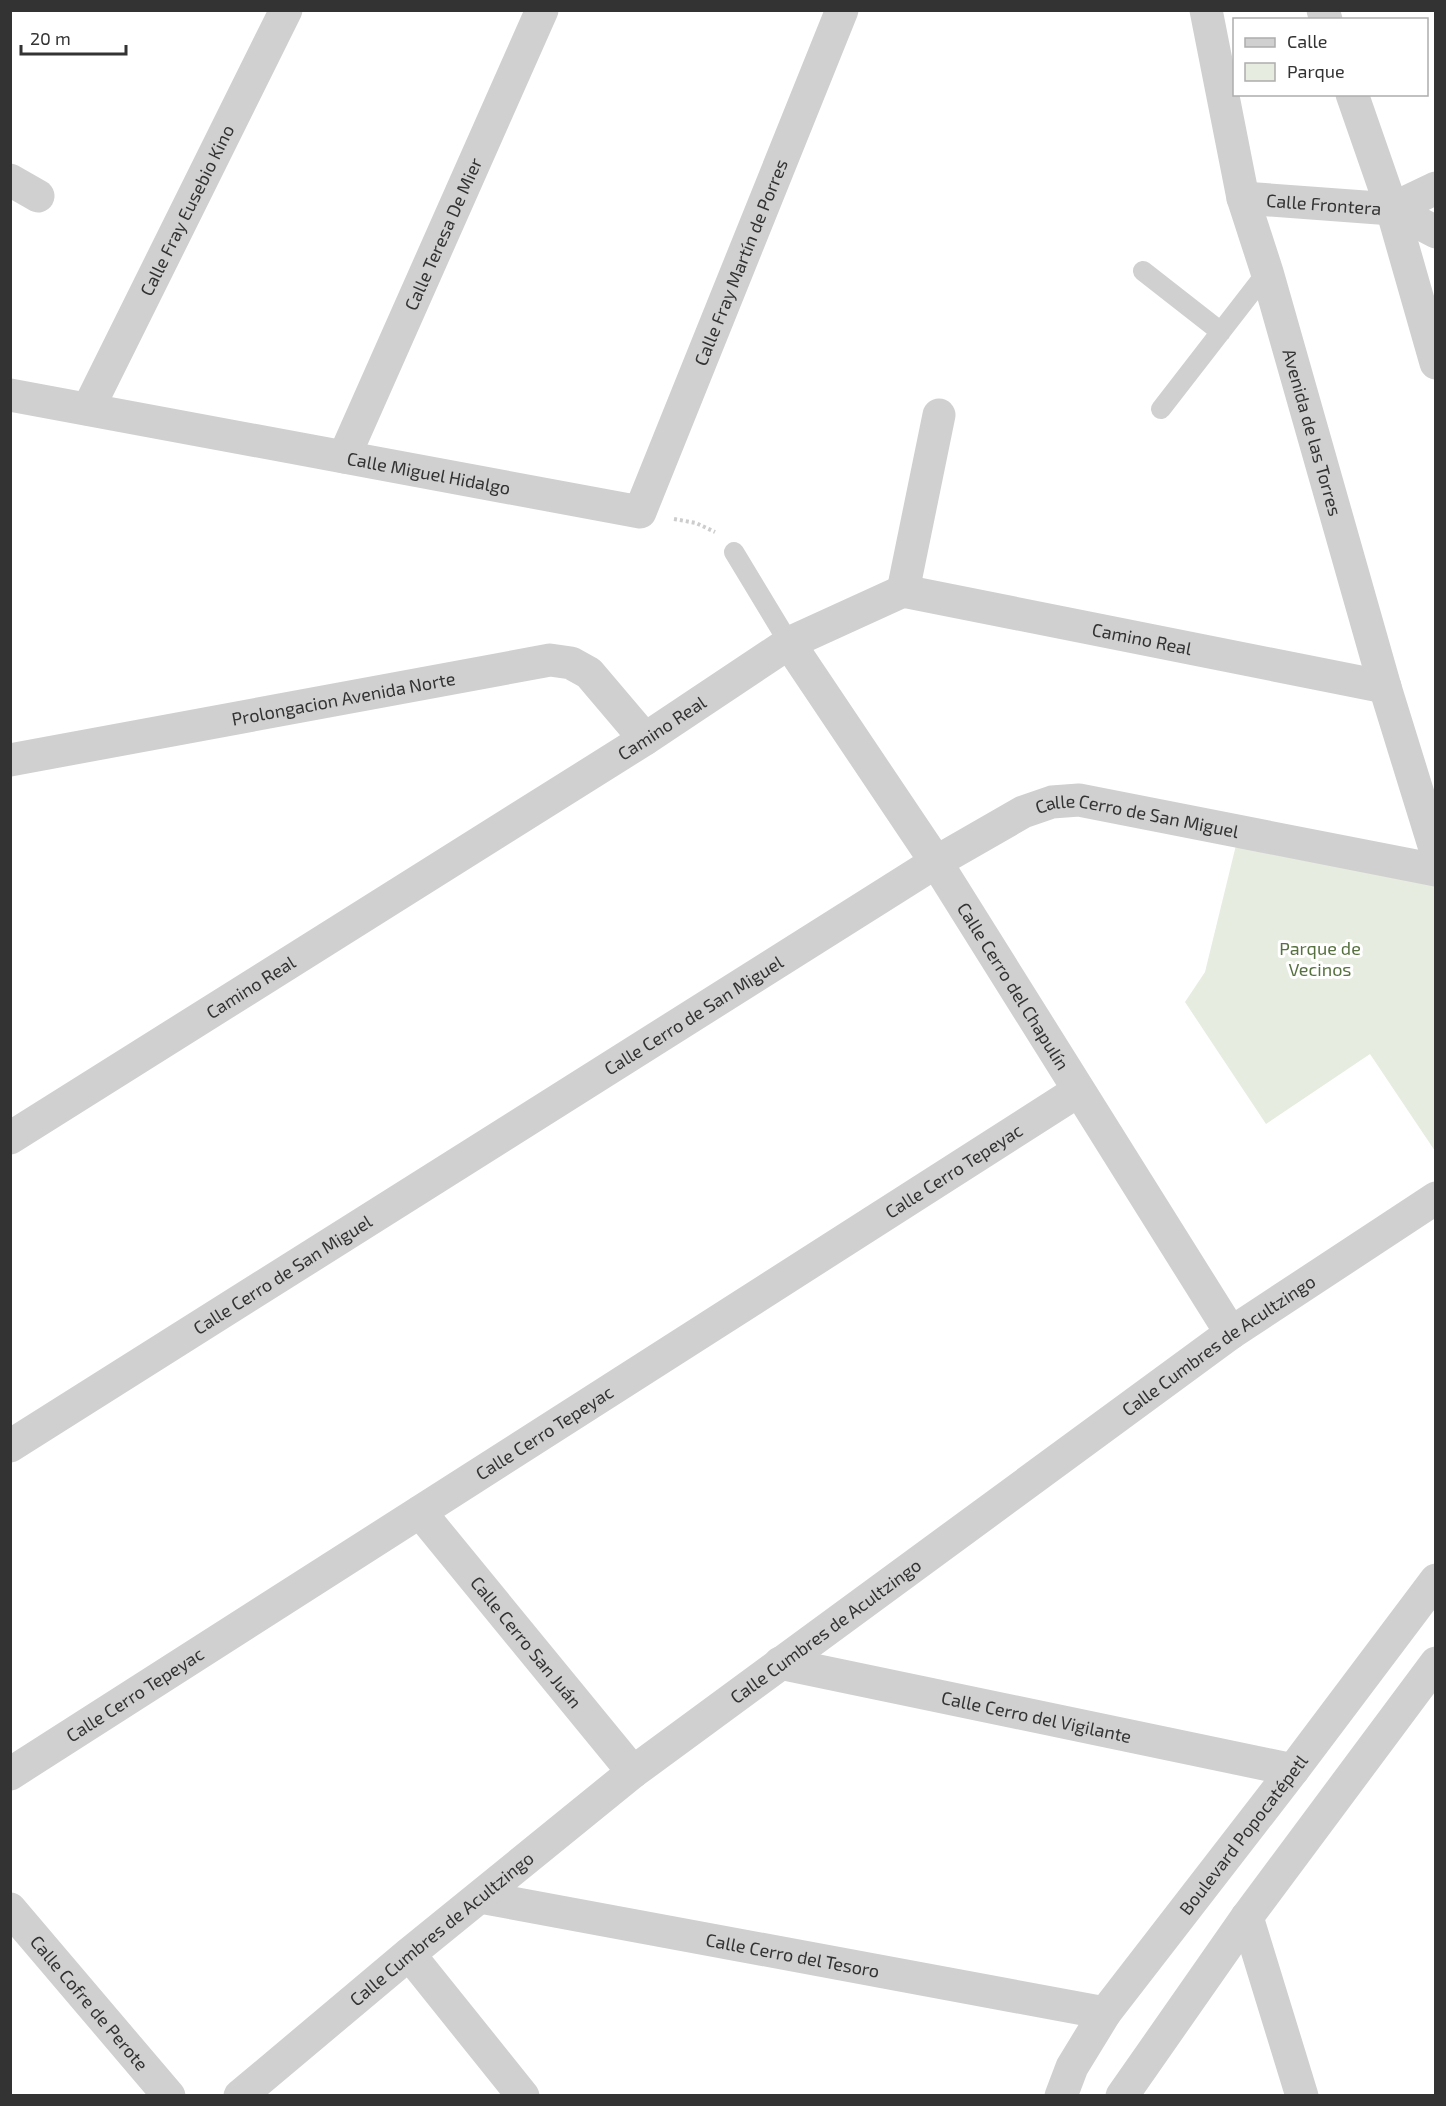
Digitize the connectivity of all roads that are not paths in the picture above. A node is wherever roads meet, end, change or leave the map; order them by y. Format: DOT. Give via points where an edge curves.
graph roads {
  1 [pos="286,10"];
  2 [pos="542,10"];
  3 [pos="842,10"];
  4 [pos="1206,10"];
  5 [pos="1353,96"];
  6 [pos="1436,188"];
  7 [pos="1243,198"];
  8 [pos="1392,209"];
  9 [pos="1436,232"];
  10 [pos="1143,271"];
  11 [pos="1267,272"];
  12 [pos="1221,332"];
  13 [pos="1436,363"];
  14 [pos="10,394"];
  15 [pos="88,409"];
  16 [pos="1161,409"];
  17 [pos="939,415"];
  18 [pos="344,457"];
  19 [pos="640,512"];
  20 [pos="734,552"];
  21 [pos="903,591"];
  22 [pos="789,643"];
  23 [pos="1385,687"];
  24 [pos="645,739"];
  25 [pos="10,760"];
  26 [pos="1436,852"];
  27 [pos="936,862"];
  28 [pos="1436,870"];
  29 [pos="1078,1091"];
  30 [pos="10,1138"];
  31 [pos="1436,1198"];
  32 [pos="1231,1333"];
  33 [pos="10,1446"];
  34 [pos="420,1512"];
  35 [pos="1436,1580"];
  36 [pos="780,1663"];
  37 [pos="1433,1676"];
  38 [pos="1293,1770"];
  39 [pos="633,1772"];
  40 [pos="10,1774"];
  41 [pos="480,1897"];
  42 [pos="10,1909"];
  43 [pos="1247,1917"];
  44 [pos="409,1954"];
  45 [pos="1105,2013"];
  46 [pos="169,2096"];
  47 [pos="240,2096"];
  48 [pos="523,2096"];
  49 [pos="1061,2096"];
  50 [pos="1122,2096"];
  51 [pos="1302,2096"];
  1 -- 15 [label="street, Calle Fray Eusebio Kino"];
  2 -- 18 [label="street, Calle Teresa De Mier"];
  3 -- 19 [label="street, Calle Fray Martín de Porres"];
  4 -- 7 [label="street, Avenida de las Torres"];
  5 -- 8 [label="street"];
  6 -- 8 [label="street, Calle Frontera"];
  7 -- 8 [label="street, Calle Frontera"];
  7 -- 11 [label="street, Avenida de las Torres"];
  8 -- 9 [label="street"];
  8 -- 13 [label="street"];
  10 -- 12 [label="lane"];
  11 -- 12 [label="lane"];
  11 -- 23 [label="street, Avenida de las Torres"];
  12 -- 16 [label="lane"];
  14 -- 15 [label="street, Calle Miguel Hidalgo"];
  15 -- 18 [label="street, Calle Miguel Hidalgo"];
  17 -- 21 [label="street"];
  18 -- 19 [label="street, Calle Miguel Hidalgo"];
  20 -- 22 [label="lane"];
  21 -- 22 [label="street, Camino Real"];
  21 -- 23 [label="street, Camino Real"];
  22 -- 24 [label="street, Camino Real"];
  22 -- 27 [label="street, Calle Cerro del Chapulín"];
  23 -- 26 [label="street, Avenida de las Torres"];
  24 -- 25 [label="street, Prolongacion Avenida Norte" via="589,673 571,663 550,660"];
  24 -- 30 [label="street, Camino Real"];
  27 -- 28 [label="street, Calle Cerro de San Miguel" via="1023,812 1052,802 1079,801"];
  27 -- 29 [label="street, Calle Cerro del Chapulín"];
  27 -- 33 [label="street, Calle Cerro de San Miguel"];
  29 -- 32 [label="street, Calle Cerro del Chapulín"];
  29 -- 34 [label="street, Calle Cerro Tepeyac"];
  31 -- 32 [label="street, Calle Cumbres de Acultzingo"];
  32 -- 36 [label="street, Calle Cumbres de Acultzingo"];
  34 -- 39 [label="street, Calle Cerro San Juán"];
  34 -- 40 [label="street, Calle Cerro Tepeyac"];
  35 -- 38 [label="street, Boulevard Popocatépetl"];
  36 -- 38 [label="street, Calle Cerro del Vigilante"];
  36 -- 39 [label="street, Calle Cumbres de Acultzingo"];
  37 -- 43 [label="street"];
  38 -- 45 [label="street, Boulevard Popocatépetl"];
  39 -- 41 [label="street, Calle Cumbres de Acultzingo"];
  41 -- 44 [label="street, Calle Cumbres de Acultzingo"];
  41 -- 45 [label="street, Calle Cerro del Tesoro"];
  42 -- 46 [label="street, Calle Cofre de Perote"];
  43 -- 50 [label="street"];
  43 -- 51 [label="street"];
  44 -- 47 [label="street, Calle Cumbres de Acultzingo"];
  44 -- 48 [label="street"];
  45 -- 49 [label="street, Boulevard Popocatépetl" via="1072,2067"];
}
